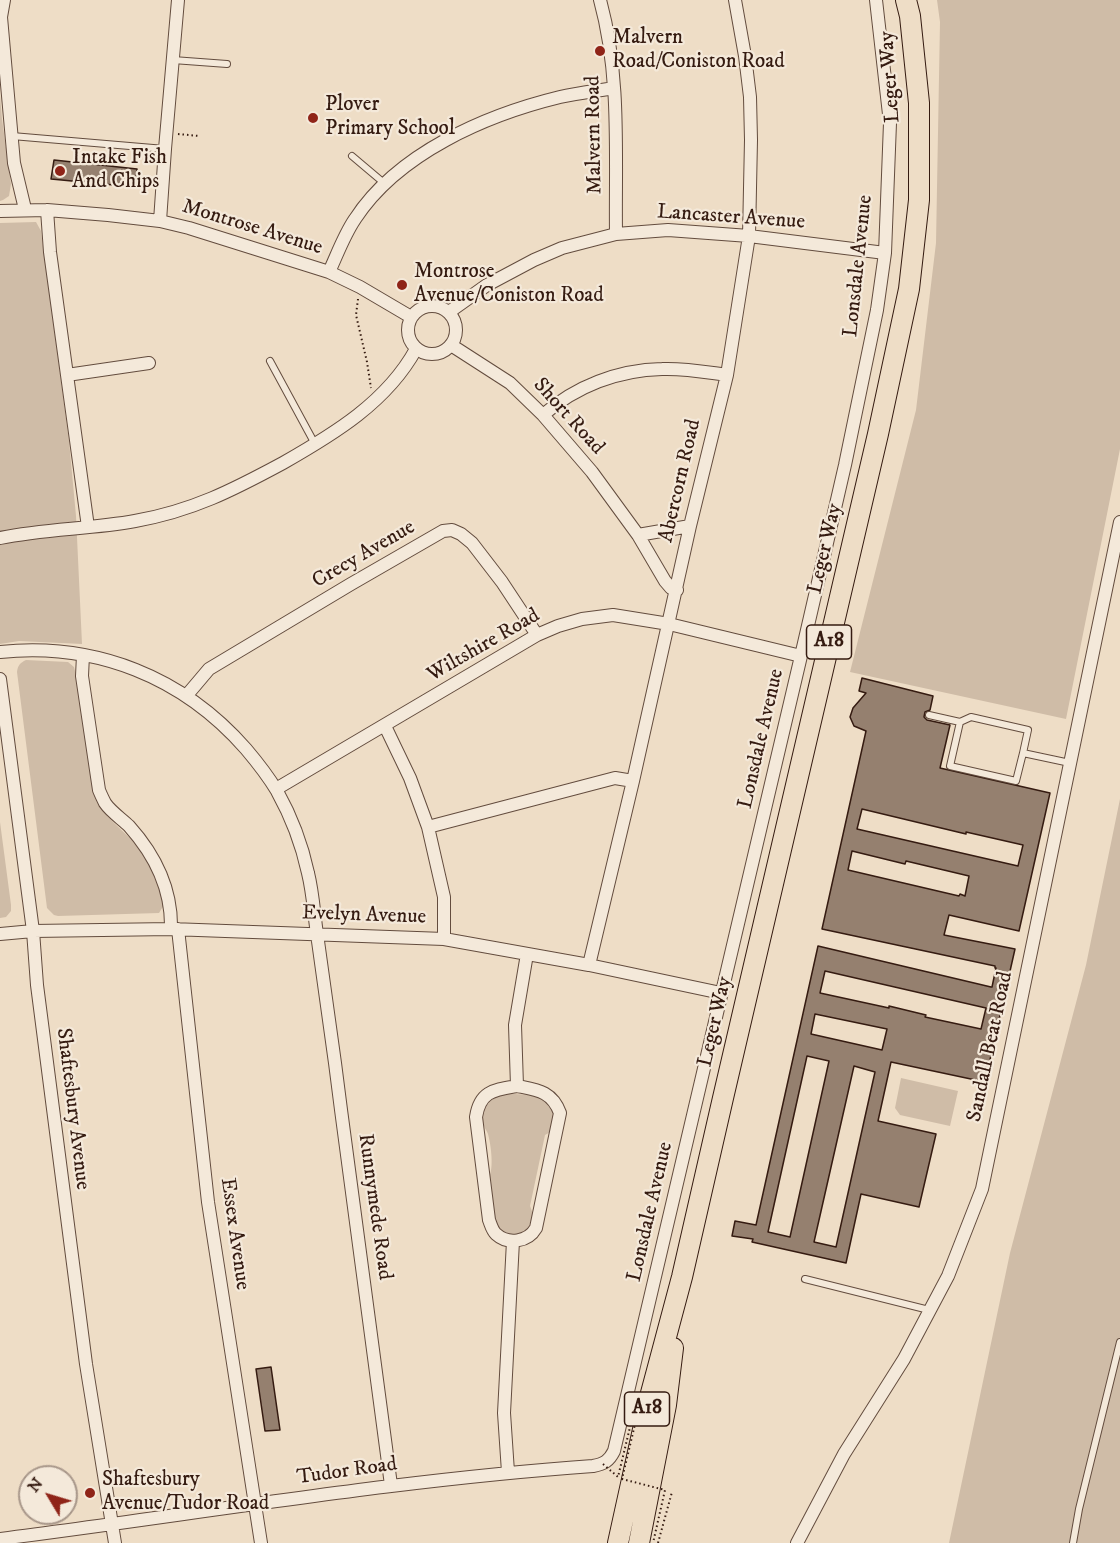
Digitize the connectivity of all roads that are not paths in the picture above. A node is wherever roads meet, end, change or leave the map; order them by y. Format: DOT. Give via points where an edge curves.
graph roads {
  1 [pos="4,0"];
  2 [pos="178,0"];
  3 [pos="600,0"];
  4 [pos="735,0"];
  5 [pos="876,0"];
  6 [pos="906,0"];
  7 [pos="173,60"];
  8 [pos="227,64"];
  9 [pos="614,88"];
  10 [pos="12,136"];
  11 [pos="165,149"];
  12 [pos="352,156"];
  13 [pos="384,183"];
  14 [pos="25,209"];
  15 [pos="47,210"];
  16 [pos="0,211"];
  17 [pos="160,221"];
  18 [pos="616,234"];
  19 [pos="749,236"];
  20 [pos="885,253"];
  21 [pos="329,272"];
  22 [pos="449,312"];
  23 [pos="411,317"];
  24 [pos="451,345"];
  25 [pos="416,349"];
  26 [pos="270,361"];
  27 [pos="149,363"];
  28 [pos="67,375"];
  29 [pos="727,375"];
  30 [pos="543,415"];
  31 [pos="316,444"];
  32 [pos="1120,522"];
  33 [pos="690,526"];
  34 [pos="88,527"];
  35 [pos="638,535"];
  36 [pos="0,538"];
  37 [pos="677,590"];
  38 [pos="669,624"];
  39 [pos="537,635"];
  40 [pos="0,652"];
  41 [pos="83,655"];
  42 [pos="801,656"];
  43 [pos="0,679"];
  44 [pos="187,695"];
  45 [pos="929,715"];
  46 [pos="960,722"];
  47 [pos="385,726"];
  48 [pos="1023,753"];
  49 [pos="1070,763"];
  50 [pos="633,781"];
  51 [pos="276,789"];
  52 [pos="428,827"];
  53 [pos="175,929"];
  54 [pos="33,931"];
  55 [pos="0,934"];
  56 [pos="317,934"];
  57 [pos="444,939"];
  58 [pos="527,954"];
  59 [pos="589,965"];
  60 [pos="721,993"];
  61 [pos="517,1086"];
  62 [pos="513,1241"];
  63 [pos="682,1277"];
  64 [pos="805,1279"];
  65 [pos="930,1310"];
  66 [pos="1120,1342"];
  67 [pos="598,1465"];
  68 [pos="508,1472"];
  69 [pos="391,1485"];
  70 [pos="256,1504"];
  71 [pos="113,1525"];
  72 [pos="0,1539"];
  73 [pos="115,1543"];
  74 [pos="261,1543"];
  75 [pos="618,1543"];
  76 [pos="639,1543"];
  77 [pos="797,1543"];
  78 [pos="1073,1543"];
  1 -- 10 [label="street" via="1,17"];
  2 -- 7 [label="street"];
  3 -- 9 [label="street, Malvern Road" via="611,48"];
  4 -- 19 [label="street, Abercorn Road" via="750,97"];
  5 -- 20 [label="street, Lonsdale Avenue" via="890,123"];
  6 -- 63 [label="highway, Leger Way / A18" via="919,103 919,200 909,289"];
  7 -- 8 [label="lane"];
  7 -- 11 [label="street"];
  9 -- 13 [label="street" via="561,97 479,124 440,144"];
  9 -- 18 [label="street, Malvern Road"];
  10 -- 11 [label="lane"];
  10 -- 14 [label="street"];
  11 -- 17 [label="street"];
  12 -- 13 [label="lane"];
  13 -- 21 [label="street" via="354,220"];
  14 -- 15 [label="street, Montrose Avenue"];
  14 -- 16 [label="street, Montrose Avenue"];
  15 -- 17 [label="street, Montrose Avenue"];
  15 -- 28 [label="street"];
  17 -- 21 [label="street, Montrose Avenue"];
  18 -- 19 [label="street, Lancaster Avenue" via="668,230"];
  18 -- 22 [label="street, Lancaster Avenue" via="534,260 486,285"];
  19 -- 20 [label="street, Lancaster Avenue"];
  19 -- 29 [label="street, Abercorn Road"];
  20 -- 42 [label="street, Lonsdale Avenue" via="845,465"];
  21 -- 23 [label="street, Montrose Avenue"];
  22 -- 23 [label="street" via="429,305 416,310"];
  22 -- 24 [label="street" via="456,327"];
  23 -- 25 [label="street" via="407,332"];
  24 -- 25 [label="street" via="434,354"];
  24 -- 30 [label="street, Short Road" via="510,383"];
  25 -- 31 [label="street" via="373,403"];
  26 -- 31 [label="lane"];
  27 -- 28 [label="street"];
  28 -- 34 [label="street"];
  29 -- 30 [label="street" via="685,369 628,373 571,394"];
  29 -- 33 [label="street, Abercorn Road"];
  30 -- 35 [label="street, Short Road" via="592,472"];
  31 -- 34 [label="street" via="245,484 184,510"];
  32 -- 49 [label="street, Sandall Beat Road"];
  33 -- 35 [label="street"];
  33 -- 37 [label="street, Abercorn Road"];
  34 -- 36 [label="street"];
  35 -- 37 [label="street, Short Road" via="670,588"];
  37 -- 38 [label="street, Abercorn Road"];
  38 -- 39 [label="street, Wiltshire Road" via="598,616"];
  38 -- 42 [label="street, Wiltshire Road"];
  38 -- 50 [label="street, Abercorn Road"];
  39 -- 44 [label="street, Crecy Avenue" via="472,543 452,530 443,531 209,669"];
  39 -- 47 [label="street, Wiltshire Road"];
  40 -- 41 [label="street, Runnymede Road" via="35,650"];
  41 -- 44 [label="street, Runnymede Road" via="128,667"];
  41 -- 53 [label="street, Essex Avenue" via="82,676 99,790 106,805 151,855 167,891"];
  42 -- 60 [label="street, Lonsdale Avenue"];
  43 -- 54 [label="street, Shaftesbury Avenue"];
  44 -- 51 [label="street, Runnymede Road" via="232,734"];
  45 -- 46 [label="lane"];
  46 -- 48 [label="lane" via="971,717 1028,730"];
  46 -- 48 [label="lane" via="950,766 1016,781"];
  47 -- 51 [label="street, Wiltshire Road"];
  47 -- 52 [label="street"];
  48 -- 49 [label="lane"];
  49 -- 65 [label="street, Sandall Beat Road" via="982,1189 948,1276"];
  50 -- 52 [label="street" via="615,778"];
  50 -- 59 [label="street, Abercorn Road"];
  51 -- 56 [label="street, Runnymede Road" via="306,865"];
  52 -- 57 [label="street" via="444,897"];
  53 -- 54 [label="street, Evelyn Avenue"];
  53 -- 56 [label="street, Evelyn Avenue"];
  53 -- 70 [label="street, Essex Avenue" via="208,1202"];
  54 -- 55 [label="street, Evelyn Avenue"];
  54 -- 71 [label="street, Shaftesbury Avenue" via="86,1364"];
  56 -- 57 [label="street, Evelyn Avenue"];
  56 -- 69 [label="street, Runnymede Road"];
  57 -- 58 [label="street, Evelyn Avenue"];
  58 -- 59 [label="street, Evelyn Avenue"];
  58 -- 61 [label="street" via="515,1025"];
  59 -- 60 [label="street, Evelyn Avenue"];
  60 -- 67 [label="street, Lonsdale Avenue" via="614,1451 610,1459"];
  61 -- 62 [label="street" via="486,1094 476,1117 489,1220 496,1234"];
  61 -- 62 [label="street" via="546,1093 560,1113 536,1228 527,1238"];
  62 -- 68 [label="street" via="504,1413"];
  63 -- 75 [label="highway, Leger Way / A18" via="651,1393"];
  63 -- 76 [label="highway, Leger Way / A18" via="666,1405"];
  64 -- 65 [label="lane"];
  65 -- 77 [label="street, Sandall Beat Road" via="844,1454"];
  66 -- 78 [label="lane"];
  67 -- 68 [label="street, Tudor Road"];
  68 -- 69 [label="street, Tudor Road"];
  69 -- 70 [label="street, Tudor Road"];
  70 -- 71 [label="street, Tudor Road"];
  70 -- 74 [label="street, Essex Avenue"];
  71 -- 72 [label="street, Tudor Road"];
  71 -- 73 [label="street, Shaftesbury Avenue"];
}
